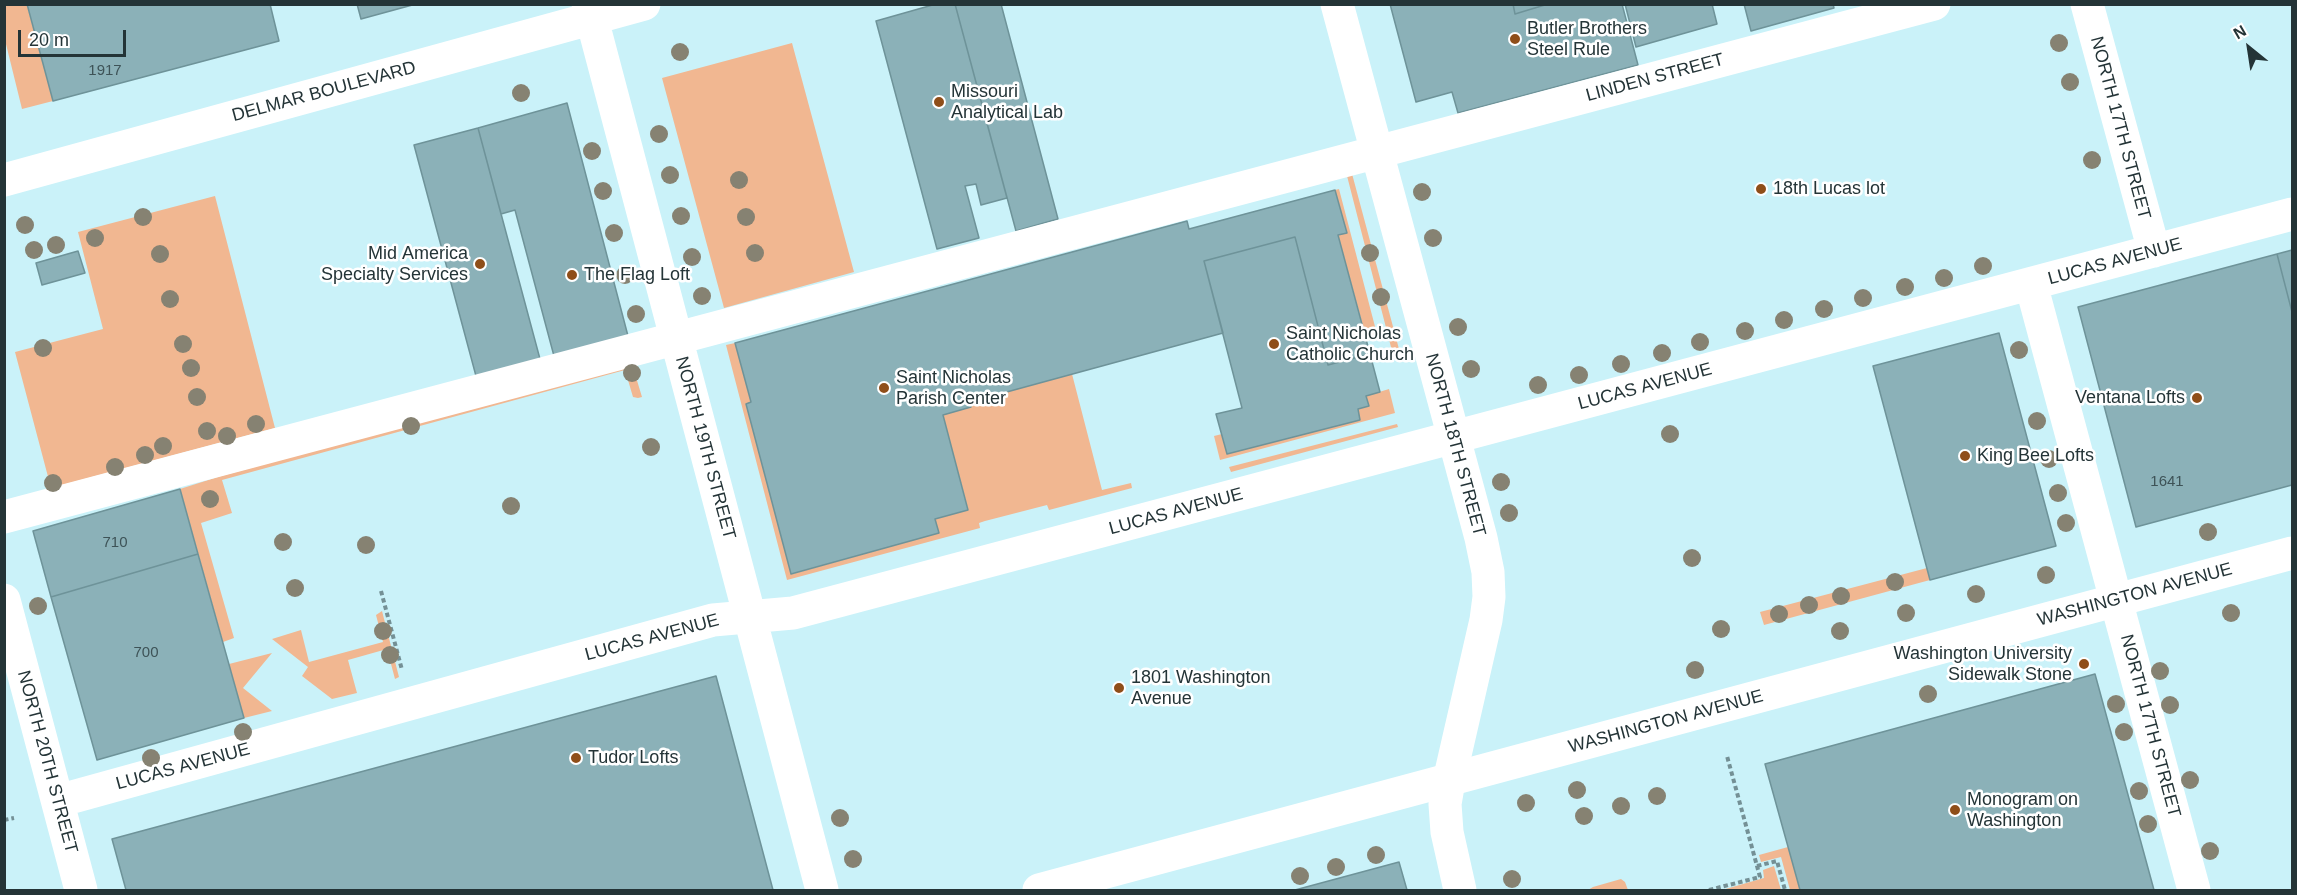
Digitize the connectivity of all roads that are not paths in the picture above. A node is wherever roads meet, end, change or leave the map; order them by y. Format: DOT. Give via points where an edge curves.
graph roads {
  1 [pos="644,4"];
  2 [pos="1337,4"];
  3 [pos="1934,4"];
  4 [pos="2087,4"];
  5 [pos="590,12"];
  6 [pos="1377,151"];
  7 [pos="4,180"];
  8 [pos="2292,214"];
  9 [pos="2154,251"];
  10 [pos="2031,284"];
  11 [pos="676,338"];
  12 [pos="1453,439"];
  13 [pos="4,517"];
  14 [pos="2292,553"];
  15 [pos="4,600"];
  16 [pos="2116,600"];
  17 [pos="750,618"];
  18 [pos="1449,781"];
  19 [pos="58,801"];
  20 [pos="81,891"];
  21 [pos="822,891"];
  22 [pos="1039,891"];
  23 [pos="1460,891"];
  24 [pos="2194,891"];
  1 -- 5 [label="street, DELMAR BOULEVARD"];
  2 -- 6 [label="street, NORTH 18TH STREET"];
  3 -- 6 [label="street, LINDEN STREET"];
  4 -- 9 [label="street, NORTH 17TH STREET"];
  5 -- 7 [label="street, DELMAR BOULEVARD"];
  5 -- 11 [label="street, NORTH 19TH STREET"];
  6 -- 11 [label="street, LINDEN STREET"];
  6 -- 12 [label="street, NORTH 18TH STREET"];
  8 -- 9 [label="street, LUCAS AVENUE"];
  9 -- 10 [label="street, LUCAS AVENUE"];
  10 -- 12 [label="street, LUCAS AVENUE"];
  10 -- 16 [label="street, NORTH 17TH STREET"];
  11 -- 13 [label="street, LINDEN STREET"];
  11 -- 17 [label="street, NORTH 19TH STREET"];
  12 -- 17 [label="street, LUCAS AVENUE" via="793,613"];
  12 -- 18 [label="street, NORTH 18TH STREET" via="1481,538 1489,597"];
  14 -- 16 [label="street, WASHINGTON AVENUE"];
  15 -- 19 [label="street, NORTH 20TH STREET"];
  16 -- 18 [label="street, WASHINGTON AVENUE"];
  16 -- 24 [label="street, NORTH 17TH STREET"];
  17 -- 19 [label="street, LUCAS AVENUE" via="713,620"];
  17 -- 21 [label="street, NORTH 19TH STREET"];
  18 -- 22 [label="street, WASHINGTON AVENUE"];
  18 -- 23 [label="street, NORTH 18TH STREET" via="1445,804 1447,832"];
  19 -- 20 [label="street, NORTH 20TH STREET"];
}
